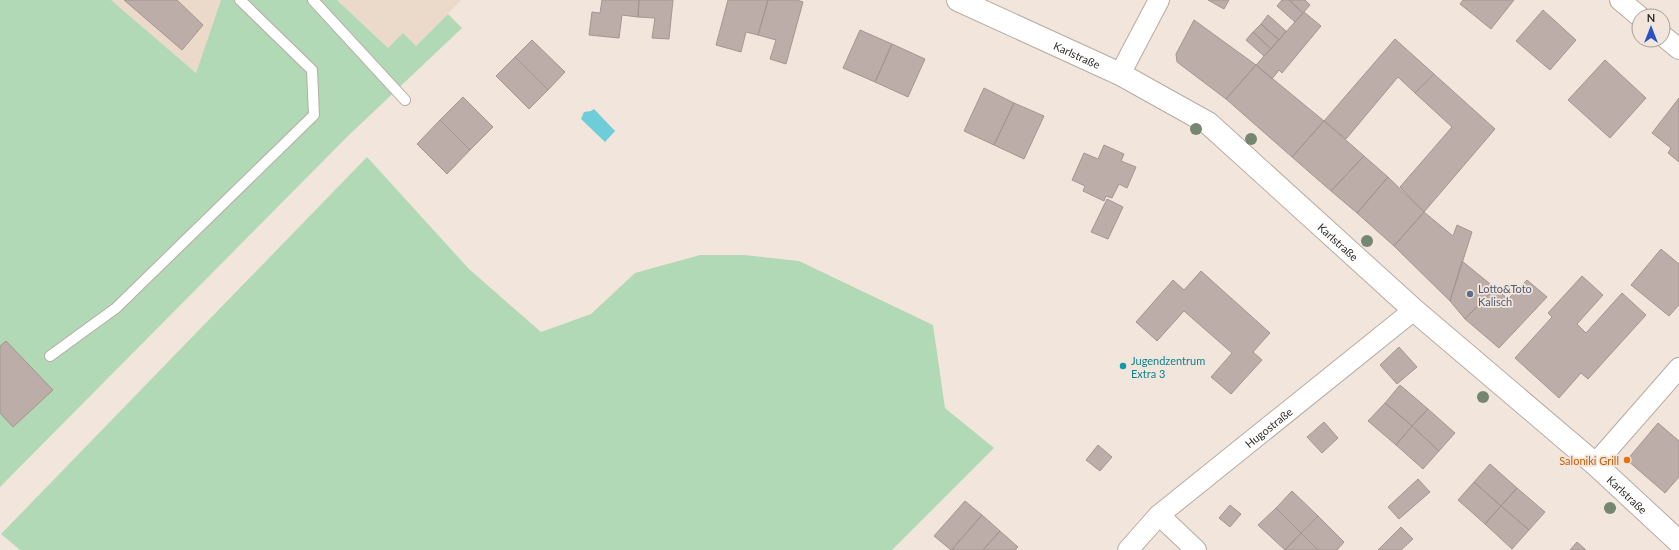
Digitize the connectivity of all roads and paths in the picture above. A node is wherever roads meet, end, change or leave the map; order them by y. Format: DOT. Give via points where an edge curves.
graph roads {
  1 [pos="240,0"];
  2 [pos="313,0"];
  3 [pos="958,0"];
  4 [pos="1159,0"];
  5 [pos="1620,0"];
  6 [pos="1631,9"];
  7 [pos="1671,42"];
  8 [pos="1679,49"];
  9 [pos="1120,74"];
  10 [pos="405,100"];
  11 [pos="1414,310"];
  12 [pos="50,356"];
  13 [pos="1679,368"];
  14 [pos="1594,464"];
  15 [pos="1159,515"];
  16 [pos="1679,542"];
  17 [pos="1128,550"];
  18 [pos="1196,550"];
  1 -- 12 [label="lane" via="312,70 314,115 116,308"];
  2 -- 10 [label="lane"];
  3 -- 9 [label="street, Karlstraße"];
  4 -- 9 [label="street"];
  5 -- 6 [label="street"];
  7 -- 8 [label="street"];
  9 -- 11 [label="street, Karlstraße" via="1208,123"];
  11 -- 14 [label="street, Karlstraße"];
  11 -- 15 [label="street, Hugostraße"];
  13 -- 14 [label="street"];
  14 -- 16 [label="street, Karlstraße"];
  15 -- 17 [label="street, Hugostraße"];
  15 -- 18 [label="street"];
}
